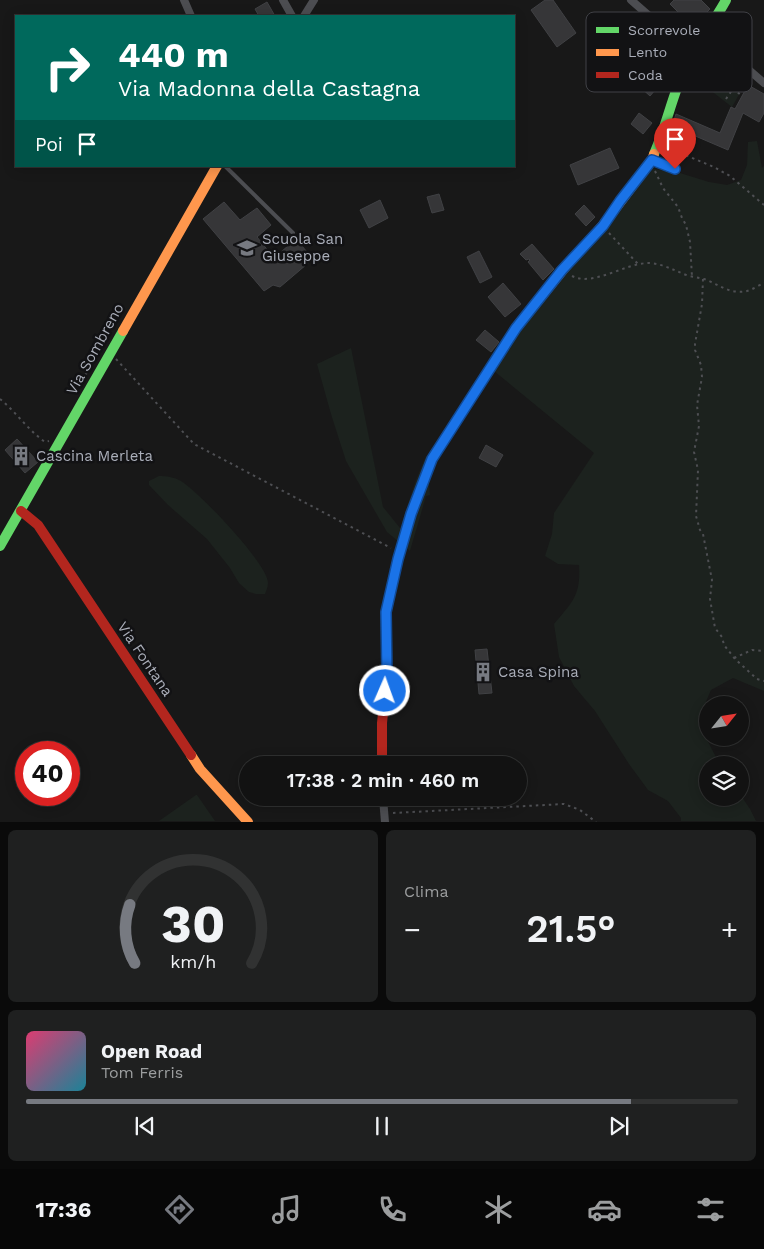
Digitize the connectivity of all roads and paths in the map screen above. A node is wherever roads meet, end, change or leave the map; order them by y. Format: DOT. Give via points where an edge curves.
graph roads {
  1 [pos="184,0"];
  2 [pos="283,0"];
  3 [pos="314,0"];
  4 [pos="631,0"];
  5 [pos="726,0"];
  6 [pos="645,12"];
  7 [pos="719,12"];
  8 [pos="191,15"];
  9 [pos="291,15"];
  10 [pos="305,15"];
  11 [pos="752,73"];
  12 [pos="764,83"];
  13 [pos="676,92"];
  14 [pos="730,92"];
  15 [pos="737,92"];
  16 [pos="742,96"];
  17 [pos="726,99"];
  18 [pos="658,144"];
  19 [pos="650,162"];
  20 [pos="216,167"];
  21 [pos="226,167"];
  22 [pos="675,169"];
  23 [pos="764,205"];
  24 [pos="603,226"];
  25 [pos="293,232"];
  26 [pos="638,264"];
  27 [pos="562,270"];
  28 [pos="692,277"];
  29 [pos="703,279"];
  30 [pos="764,283"];
  31 [pos="110,353"];
  32 [pos="77,390"];
  33 [pos="0,399"];
  34 [pos="49,441"];
  35 [pos="21,510"];
  36 [pos="0,546"];
  37 [pos="400,550"];
  38 [pos="764,651"];
  39 [pos="734,658"];
  40 [pos="764,681"];
  41 [pos="382,756"];
  42 [pos="384,818"];
  43 [pos="248,822"];
  44 [pos="596,822"];
  1 -- 8 [label="street"];
  2 -- 9 [label="street"];
  3 -- 10 [label="street"];
  4 -- 6 [label="street"];
  5 -- 7 [label="street"];
  11 -- 12 [label="street"];
  13 -- 18 [label="street"];
  14 -- 17 [label="path"];
  15 -- 16 [label="path"];
  18 -- 19 [label="street"];
  18 -- 23 [label="path" via="730,176"];
  19 -- 22 [label="street"];
  19 -- 24 [label="street"];
  19 -- 28 [label="path" via="686,225"];
  20 -- 31 [label="street, Via Sombreno"];
  21 -- 25 [label="lane"];
  24 -- 26 [label="path"];
  24 -- 27 [label="street"];
  26 -- 27 [label="path" via="578,279"];
  26 -- 28 [label="path" via="661,265"];
  27 -- 37 [label="street" via="516,328 432,459"];
  28 -- 29 [label="path"];
  29 -- 30 [label="path" via="729,291 747,291"];
  29 -- 39 [label="path" via="695,344 702,377 697,406 700,426 694,452 698,470 696,516 712,580 713,624"];
  31 -- 32 [label="path" via="101,347"];
  31 -- 35 [label="street, Via Sombreno"];
  31 -- 37 [label="path" via="194,444 394,550"];
  33 -- 34 [label="path" via="36,435 45,442"];
  35 -- 36 [label="street, Via Sombreno"];
  35 -- 43 [label="street, Via Fontana" via="38,525 200,768"];
  37 -- 41 [label="street" via="386,612 387,675"];
  38 -- 39 [label="path" via="752,650"];
  39 -- 40 [label="path" via="757,679"];
  42 -- 44 [label="path" via="564,804 580,810"];
}
